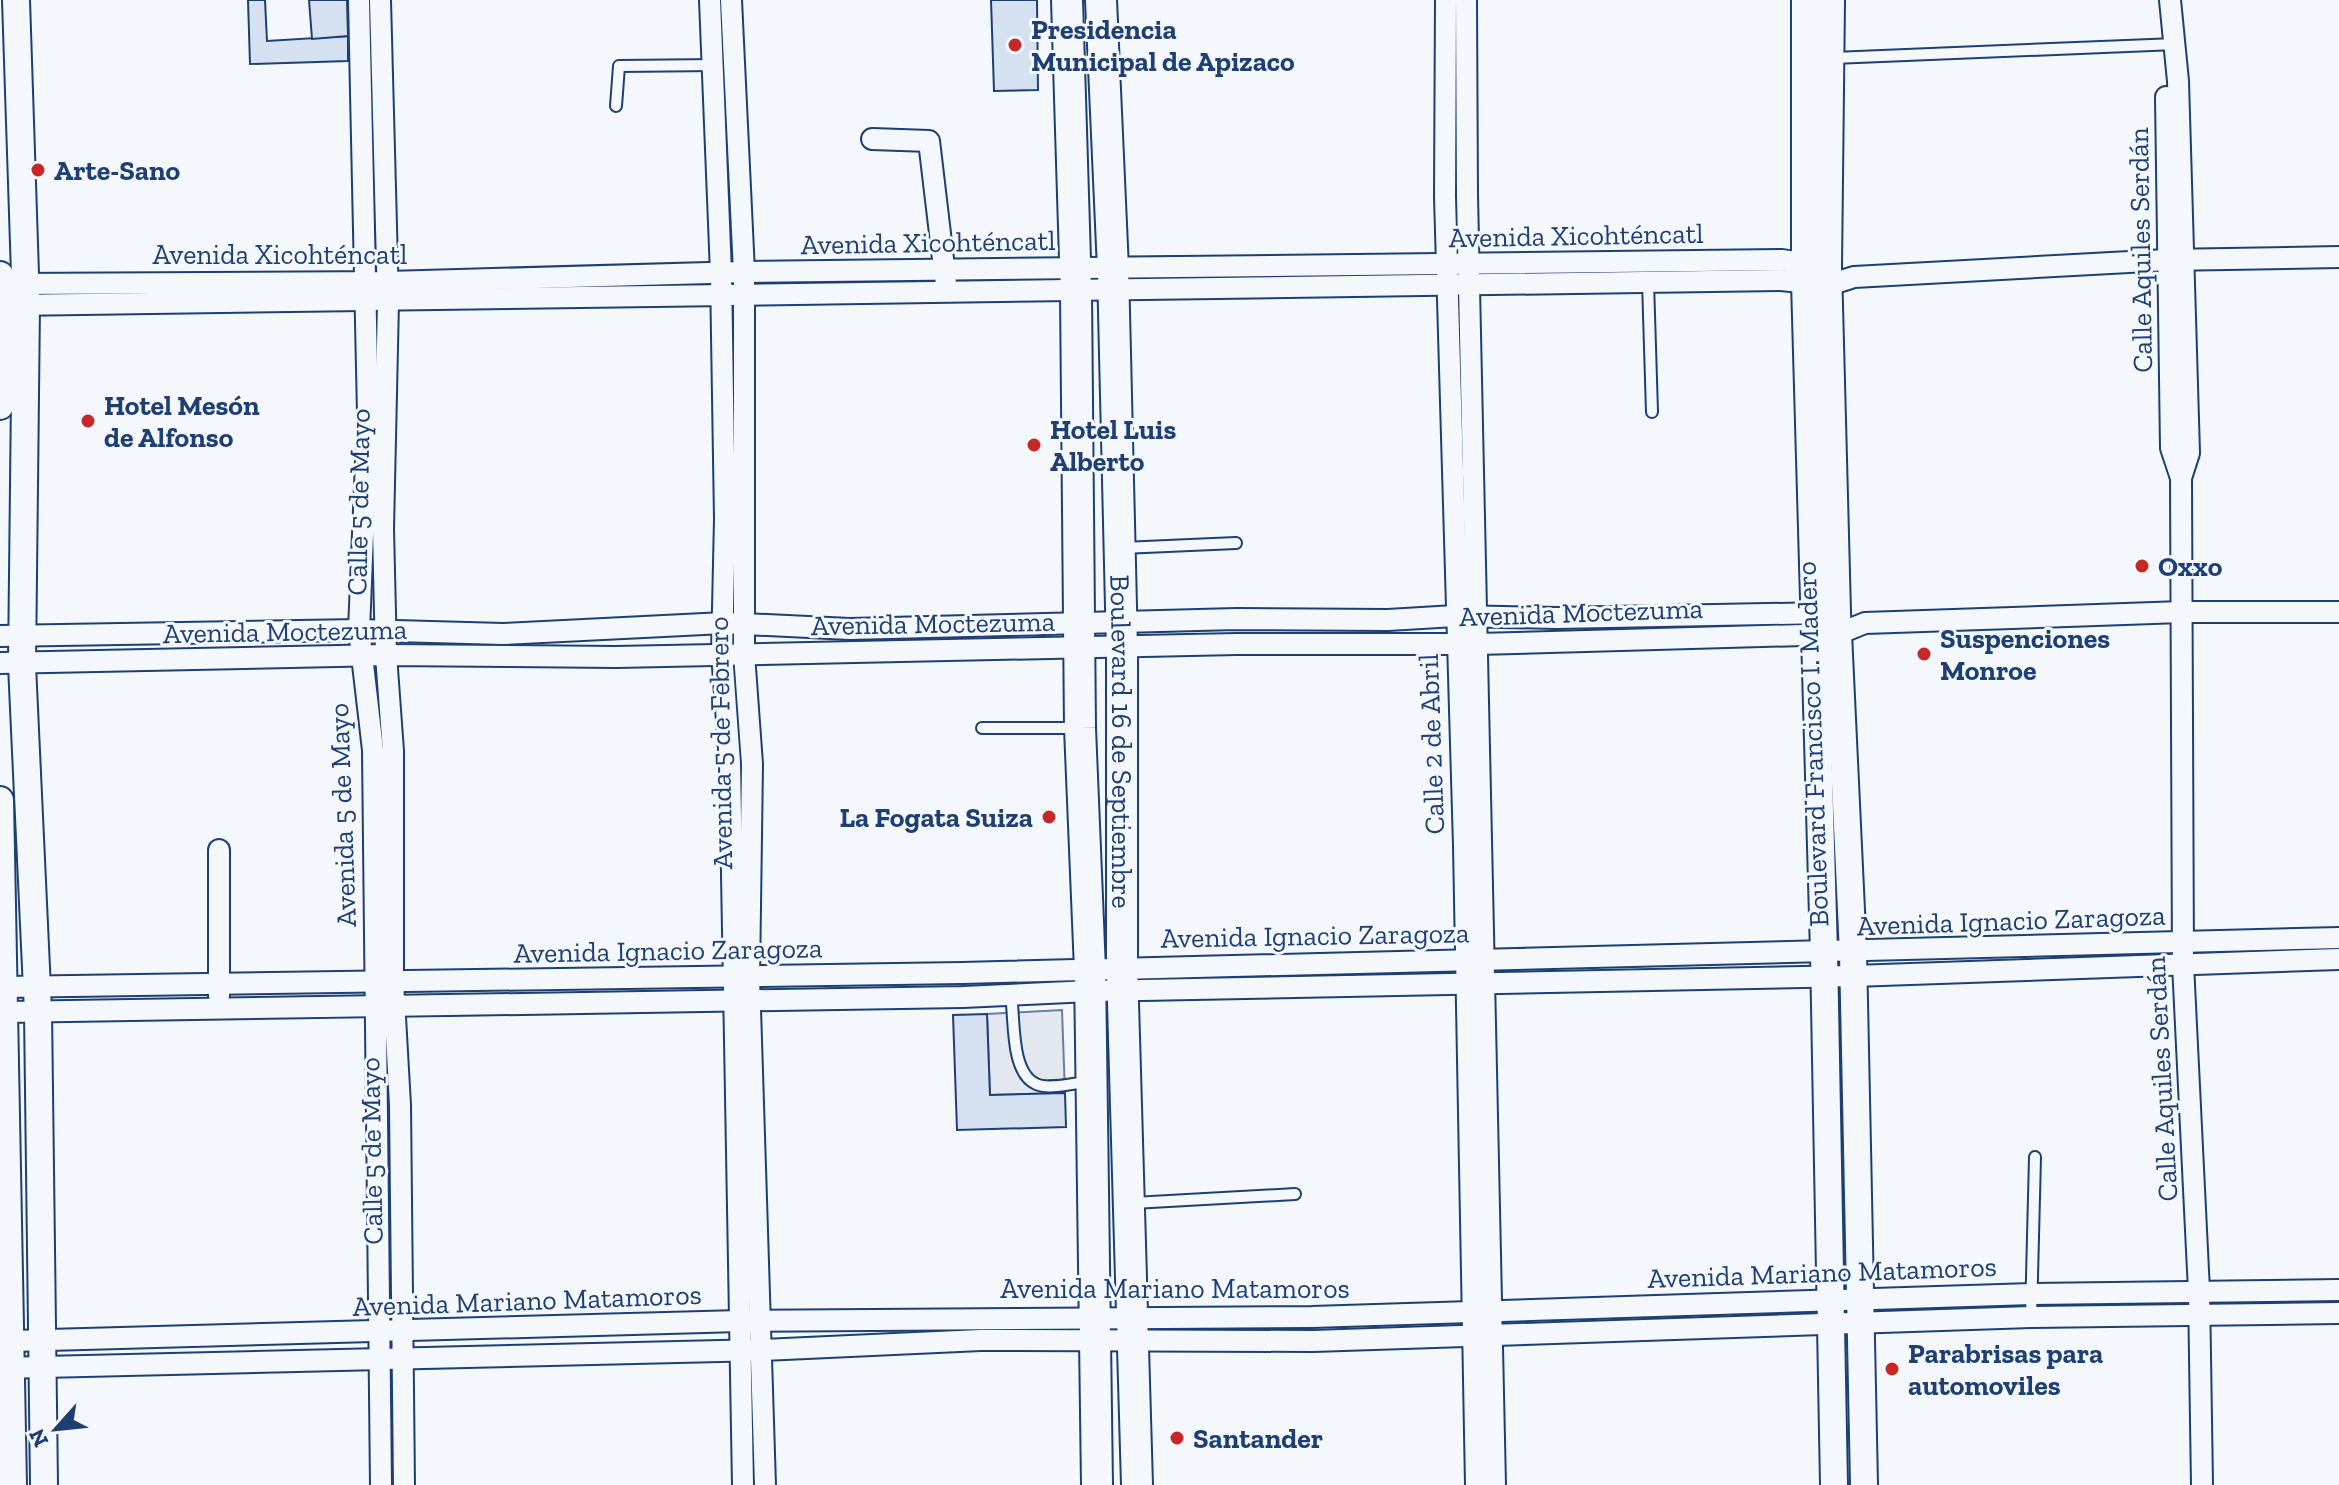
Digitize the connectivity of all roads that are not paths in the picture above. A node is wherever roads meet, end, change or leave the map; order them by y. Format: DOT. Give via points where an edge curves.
graph roads {
  1 [pos="16,0"];
  2 [pos="359,0"];
  3 [pos="380,0"];
  4 [pos="710,0"];
  5 [pos="731,0"];
  6 [pos="1067,0"];
  7 [pos="1101,0"];
  8 [pos="1446,0"];
  9 [pos="1466,0"];
  10 [pos="1805,0"];
  11 [pos="1831,0"];
  12 [pos="2170,0"];
  13 [pos="2170,45"];
  14 [pos="1831,58"];
  15 [pos="724,66"];
  16 [pos="373,71"];
  17 [pos="616,106"];
  18 [pos="1456,123"];
  19 [pos="872,139"];
  20 [pos="716,165"];
  21 [pos="738,165"];
  22 [pos="1467,195"];
  23 [pos="1445,197"];
  24 [pos="2339,257"];
  25 [pos="2176,260"];
  26 [pos="833,271"];
  27 [pos="945,271"];
  28 [pos="1685,271"];
  29 [pos="744,272"];
  30 [pos="1574,273"];
  31 [pos="0,275"];
  32 [pos="1459,275"];
  33 [pos="1824,275"];
  34 [pos="499,279"];
  35 [pos="1075,280"];
  36 [pos="1112,280"];
  37 [pos="1648,282"];
  38 [pos="721,283"];
  39 [pos="606,287"];
  40 [pos="378,292"];
  41 [pos="946,292"];
  42 [pos="832,293"];
  43 [pos="13,294"];
  44 [pos="743,294"];
  45 [pos="501,300"];
  46 [pos="0,406"];
  47 [pos="1461,406"];
  48 [pos="1652,412"];
  49 [pos="721,416"];
  50 [pos="746,416"];
  51 [pos="1452,509"];
  52 [pos="1474,511"];
  53 [pos="735,519"];
  54 [pos="374,529"];
  55 [pos="1236,543"];
  56 [pos="1119,548"];
  57 [pos="2182,612"];
  58 [pos="2339,612"];
  59 [pos="1696,614"];
  60 [pos="1455,616"];
  61 [pos="1477,617"];
  62 [pos="1556,618"];
  63 [pos="1237,619"];
  64 [pos="1388,620"];
  65 [pos="1827,623"];
  66 [pos="734,624"];
  67 [pos="957,628"];
  68 [pos="850,629"];
  69 [pos="359,630"];
  70 [pos="616,630"];
  71 [pos="385,632"];
  72 [pos="203,633"];
  73 [pos="503,634"];
  74 [pos="1122,635"];
  75 [pos="12,636"];
  76 [pos="1080,636"];
  77 [pos="1697,638"];
  78 [pos="1555,641"];
  79 [pos="1389,642"];
  80 [pos="1237,644"];
  81 [pos="1455,644"];
  82 [pos="1477,644"];
  83 [pos="959,650"];
  84 [pos="853,651"];
  85 [pos="722,653"];
  86 [pos="744,654"];
  87 [pos="386,655"];
  88 [pos="362,657"];
  89 [pos="504,657"];
  90 [pos="616,657"];
  91 [pos="208,661"];
  92 [pos="11,664"];
  93 [pos="982,728"];
  94 [pos="1080,728"];
  95 [pos="1470,749"];
  96 [pos="383,750"];
  97 [pos="730,763"];
  98 [pos="752,764"];
  99 [pos="0,800"];
  100 [pos="219,850"];
  101 [pos="742,864"];
  102 [pos="2339,938"];
  103 [pos="2015,946"];
  104 [pos="2183,954"];
  105 [pos="1622,956"];
  106 [pos="1475,959"];
  107 [pos="2339,959"];
  108 [pos="1824,963"];
  109 [pos="1853,964"];
  110 [pos="2015,968"];
  111 [pos="962,973"];
  112 [pos="865,974"];
  113 [pos="741,977"];
  114 [pos="1625,979"];
  115 [pos="1090,980"];
  116 [pos="1123,980"];
  117 [pos="383,982"];
  118 [pos="1475,983"];
  119 [pos="219,984"];
  120 [pos="1011,996"];
  121 [pos="864,997"];
  122 [pos="963,997"];
  123 [pos="38,999"];
  124 [pos="5,1000"];
  125 [pos="742,1000"];
  126 [pos="384,1006"];
  127 [pos="219,1008"];
  128 [pos="1091,1082"];
  129 [pos="379,1105"];
  130 [pos="400,1105"];
  131 [pos="2035,1157"];
  132 [pos="746,1165"];
  133 [pos="1295,1194"];
  134 [pos="1128,1203"];
  135 [pos="379,1217"];
  136 [pos="401,1217"];
  137 [pos="12,1269"];
  138 [pos="39,1269"];
  139 [pos="2339,1290"];
  140 [pos="2199,1291"];
  141 [pos="2032,1294"];
  142 [pos="1708,1304"];
  143 [pos="1604,1307"];
  144 [pos="1482,1310"];
  145 [pos="1831,1312"];
  146 [pos="1860,1312"];
  147 [pos="2339,1313"];
  148 [pos="980,1317"];
  149 [pos="1312,1317"];
  150 [pos="2031,1317"];
  151 [pos="2200,1317"];
  152 [pos="740,1321"];
  153 [pos="761,1324"];
  154 [pos="577,1326"];
  155 [pos="1095,1329"];
  156 [pos="1707,1329"];
  157 [pos="1130,1330"];
  158 [pos="1603,1330"];
  159 [pos="379,1333"];
  160 [pos="402,1333"];
  161 [pos="1484,1333"];
  162 [pos="215,1337"];
  163 [pos="981,1340"];
  164 [pos="1313,1341"];
  165 [pos="741,1350"];
  166 [pos="763,1350"];
  167 [pos="578,1352"];
  168 [pos="43,1354"];
  169 [pos="403,1356"];
  170 [pos="381,1358"];
  171 [pos="8,1359"];
  172 [pos="217,1361"];
  173 [pos="1486,1406"];
  174 [pos="404,1452"];
  175 [pos="381,1453"];
  176 [pos="13,1474"];
  177 [pos="44,1474"];
  178 [pos="381,1485"];
  179 [pos="404,1485"];
  180 [pos="743,1485"];
  181 [pos="765,1485"];
  182 [pos="1097,1485"];
  183 [pos="1137,1485"];
  184 [pos="1476,1485"];
  185 [pos="1495,1485"];
  186 [pos="1834,1485"];
  187 [pos="1864,1485"];
  188 [pos="2202,1485"];
  1 -- 43 [label="main road"];
  2 -- 16 [label="street"];
  3 -- 16 [label="street, Calle 5 de Mayo"];
  4 -- 15 [label="street, Avenida 5 de Febrero"];
  5 -- 15 [label="street, Avenida 5 de Febrero"];
  6 -- 35 [label="main road, Boulevard 16 de Septiembre"];
  7 -- 36 [label="main road, Boulevard 16 de Septiembre"];
  8 -- 18 [label="street, Calle 2 de Abril"];
  9 -- 18 [label="street, Calle 2 de Abril"];
  10 -- 33 [label="main road, Boulevard Francisco I. Madero"];
  11 -- 14 [label="main road, Boulevard Francisco I. Madero"];
  12 -- 13 [label="street, Calle Aquiles Serdán"];
  13 -- 14 [label="lane"];
  13 -- 25 [label="street, Calle Aquiles Serdán"];
  14 -- 33 [label="main road, Boulevard Francisco I. Madero"];
  15 -- 17 [label="lane" via="619,66"];
  15 -- 20 [label="street, Avenida 5 de Febrero"];
  15 -- 21 [label="street, Avenida 5 de Febrero"];
  16 -- 40 [label="street, Calle 5 de Mayo"];
  18 -- 22 [label="street, Calle 2 de Abril"];
  18 -- 23 [label="street, Calle 2 de Abril"];
  19 -- 27 [label="street" via="929,141"];
  20 -- 21 [label="street"];
  20 -- 38 [label="street, Avenida 5 de Febrero"];
  21 -- 29 [label="street, Avenida 5 de Febrero"];
  22 -- 23 [label="street"];
  22 -- 32 [label="street, Calle 2 de Abril"];
  23 -- 32 [label="street, Calle 2 de Abril"];
  24 -- 25 [label="street, Avenida Xicohténcatl"];
  25 -- 33 [label="street, Avenida Xicohténcatl"];
  25 -- 57 [label="street, Calle Aquiles Serdán" via="2189,453 2181,478"];
  26 -- 27 [label="street, Avenida Xicohténcatl"];
  26 -- 29 [label="street, Avenida Xicohténcatl"];
  26 -- 42 [label="street"];
  27 -- 35 [label="street, Avenida Xicohténcatl"];
  27 -- 41 [label="street"];
  28 -- 30 [label="street, Avenida Xicohténcatl"];
  28 -- 33 [label="street, Avenida Xicohténcatl" via="1782,260"];
  28 -- 37 [label="street, Avenida Xicohténcatl"];
  29 -- 38 [label="street, Avenida Xicohténcatl"];
  29 -- 44 [label="street, Avenida 5 de Febrero"];
  30 -- 32 [label="street, Avenida Xicohténcatl"];
  30 -- 37 [label="street, Avenida Xicohténcatl"];
  31 -- 43 [label="main road"];
  32 -- 36 [label="street, Avenida Xicohténcatl"];
  32 -- 47 [label="street, Calle 2 de Abril"];
  33 -- 65 [label="main road, Boulevard Francisco I. Madero"];
  34 -- 39 [label="street, Avenida Xicohténcatl"];
  34 -- 40 [label="street, Avenida Xicohténcatl"];
  34 -- 45 [label="street"];
  35 -- 36 [label="street, Avenida Xicohténcatl"];
  35 -- 41 [label="street, Avenida Xicohténcatl"];
  35 -- 76 [label="main road, Boulevard 16 de Septiembre"];
  36 -- 56 [label="main road, Boulevard 16 de Septiembre"];
  37 -- 48 [label="lane"];
  38 -- 39 [label="street, Avenida Xicohténcatl"];
  38 -- 44 [label="street, Avenida Xicohténcatl"];
  38 -- 49 [label="street, Avenida 5 de Febrero"];
  39 -- 45 [label="street, Avenida Xicohténcatl"];
  40 -- 43 [label="street, Avenida Xicohténcatl"];
  40 -- 45 [label="street, Avenida Xicohténcatl"];
  40 -- 54 [label="street, Calle 5 de Mayo"];
  41 -- 42 [label="street, Avenida Xicohténcatl"];
  42 -- 44 [label="street, Avenida Xicohténcatl"];
  43 -- 46 [label="main road"];
  43 -- 75 [label="main road"];
  44 -- 50 [label="street, Avenida 5 de Febrero"];
  47 -- 51 [label="street, Calle 2 de Abril"];
  47 -- 52 [label="street, Calle 2 de Abril"];
  49 -- 50 [label="street"];
  49 -- 53 [label="street, Avenida 5 de Febrero"];
  50 -- 53 [label="street, Avenida 5 de Febrero"];
  51 -- 52 [label="street"];
  51 -- 60 [label="street, Calle 2 de Abril"];
  52 -- 61 [label="street, Calle 2 de Abril"];
  53 -- 66 [label="street, Avenida 5 de Febrero"];
  54 -- 69 [label="street, Avenida 5 de Mayo"];
  54 -- 71 [label="street, Calle 5 de Mayo"];
  55 -- 56 [label="lane"];
  56 -- 74 [label="main road, Boulevard 16 de Septiembre"];
  57 -- 58 [label="street, Avenida Moctezuma"];
  57 -- 65 [label="street, Avenida Moctezuma"];
  57 -- 104 [label="street, Calle Aquiles Serdán"];
  59 -- 62 [label="street, Avenida Moctezuma"];
  59 -- 65 [label="street, Avenida Moctezuma"];
  59 -- 77 [label="street"];
  60 -- 61 [label="street, Avenida Moctezuma"];
  60 -- 64 [label="street, Avenida Moctezuma"];
  60 -- 81 [label="street, Calle 2 de Abril"];
  61 -- 62 [label="street, Avenida Moctezuma"];
  61 -- 82 [label="street, Calle 2 de Abril"];
  62 -- 78 [label="street"];
  63 -- 64 [label="street, Avenida Moctezuma"];
  63 -- 74 [label="street, Avenida Moctezuma"];
  63 -- 80 [label="street"];
  64 -- 79 [label="street"];
  65 -- 77 [label="street, Avenida Moctezuma"];
  65 -- 108 [label="main road, Boulevard Francisco I. Madero"];
  65 -- 109 [label="main road, Boulevard Francisco I. Madero"];
  66 -- 68 [label="street, Avenida Moctezuma"];
  66 -- 70 [label="street, Avenida Moctezuma"];
  66 -- 85 [label="street, Avenida 5 de Febrero"];
  66 -- 86 [label="street, Avenida 5 de Febrero"];
  67 -- 68 [label="street, Avenida Moctezuma"];
  67 -- 76 [label="street, Avenida Moctezuma"];
  67 -- 83 [label="street"];
  68 -- 84 [label="street"];
  69 -- 71 [label="street, Avenida Moctezuma"];
  69 -- 72 [label="street, Avenida Moctezuma"];
  69 -- 88 [label="street, Avenida 5 de Mayo"];
  70 -- 73 [label="street, Avenida Moctezuma"];
  70 -- 90 [label="street"];
  71 -- 73 [label="street, Avenida Moctezuma"];
  71 -- 87 [label="street, Calle 5 de Mayo"];
  72 -- 75 [label="street, Avenida Moctezuma"];
  72 -- 91 [label="street"];
  73 -- 89 [label="street"];
  74 -- 76 [label="street, Avenida Moctezuma"];
  74 -- 80 [label="street, Avenida Moctezuma"];
  74 -- 116 [label="main road, Boulevard 16 de Septiembre"];
  75 -- 92 [label="main road"];
  76 -- 83 [label="street, Avenida Moctezuma"];
  76 -- 94 [label="main road, Boulevard 16 de Septiembre"];
  77 -- 78 [label="street, Avenida Moctezuma"];
  78 -- 82 [label="street, Avenida Moctezuma"];
  79 -- 80 [label="street, Avenida Moctezuma"];
  79 -- 81 [label="street, Avenida Moctezuma"];
  81 -- 82 [label="street, Avenida Moctezuma"];
  81 -- 95 [label="street, Calle 2 de Abril"];
  82 -- 95 [label="street, Calle 2 de Abril"];
  83 -- 84 [label="street, Avenida Moctezuma"];
  84 -- 86 [label="street, Avenida Moctezuma"];
  85 -- 86 [label="street, Avenida Moctezuma"];
  85 -- 90 [label="street, Avenida Moctezuma"];
  85 -- 97 [label="street, Avenida 5 de Febrero"];
  86 -- 98 [label="street, Avenida 5 de Febrero"];
  87 -- 88 [label="street, Avenida Moctezuma"];
  87 -- 89 [label="street, Avenida Moctezuma"];
  87 -- 96 [label="street, Calle 5 de Mayo"];
  88 -- 91 [label="street, Avenida Moctezuma"];
  88 -- 96 [label="street, Avenida 5 de Mayo"];
  89 -- 90 [label="street, Avenida Moctezuma"];
  91 -- 92 [label="street, Avenida Moctezuma"];
  92 -- 123 [label="main road"];
  93 -- 94 [label="lane"];
  94 -- 115 [label="main road, Boulevard 16 de Septiembre"];
  95 -- 106 [label="street, Calle 2 de Abril"];
  96 -- 117 [label="street, Calle 5 de Mayo"];
  97 -- 98 [label="street"];
  97 -- 101 [label="street, Avenida 5 de Febrero"];
  98 -- 101 [label="street, Avenida 5 de Febrero"];
  99 -- 124 [label="main road"];
  100 -- 119 [label="street"];
  101 -- 113 [label="street, Avenida 5 de Febrero"];
  102 -- 104 [label="street, Avenida Ignacio Zaragoza"];
  103 -- 104 [label="street, Avenida Ignacio Zaragoza"];
  103 -- 109 [label="street, Avenida Ignacio Zaragoza"];
  103 -- 110 [label="street"];
  104 -- 107 [label="street, Avenida Ignacio Zaragoza"];
  104 -- 110 [label="street, Avenida Ignacio Zaragoza"];
  104 -- 140 [label="street, Calle Aquiles Serdán"];
  105 -- 106 [label="street, Avenida Ignacio Zaragoza"];
  105 -- 108 [label="street, Avenida Ignacio Zaragoza"];
  105 -- 114 [label="street"];
  106 -- 116 [label="street, Avenida Ignacio Zaragoza"];
  106 -- 118 [label="street, Calle 2 de Abril"];
  108 -- 109 [label="street, Avenida Ignacio Zaragoza"];
  108 -- 114 [label="street, Avenida Ignacio Zaragoza"];
  108 -- 145 [label="main road, Boulevard Francisco I. Madero"];
  109 -- 110 [label="street, Avenida Ignacio Zaragoza"];
  109 -- 146 [label="main road, Boulevard Francisco I. Madero"];
  111 -- 112 [label="street, Avenida Ignacio Zaragoza"];
  111 -- 115 [label="street, Avenida Ignacio Zaragoza"];
  111 -- 122 [label="street"];
  112 -- 113 [label="street, Avenida Ignacio Zaragoza"];
  112 -- 121 [label="street"];
  113 -- 117 [label="street, Avenida Ignacio Zaragoza"];
  113 -- 125 [label="street, Avenida 5 de Febrero"];
  114 -- 118 [label="street, Avenida Ignacio Zaragoza"];
  115 -- 116 [label="street, Avenida Ignacio Zaragoza"];
  115 -- 120 [label="street, Avenida Ignacio Zaragoza"];
  115 -- 128 [label="main road, Boulevard 16 de Septiembre"];
  116 -- 118 [label="street, Avenida Ignacio Zaragoza"];
  116 -- 134 [label="main road, Boulevard 16 de Septiembre"];
  117 -- 119 [label="street, Avenida Ignacio Zaragoza"];
  117 -- 126 [label="street, Calle 5 de Mayo"];
  118 -- 144 [label="street, Calle 2 de Abril"];
  119 -- 123 [label="street, Avenida Ignacio Zaragoza"];
  119 -- 127 [label="street"];
  120 -- 122 [label="street, Avenida Ignacio Zaragoza"];
  120 -- 128 [label="lane" via="1018,1059 1027,1077 1044,1085"];
  121 -- 122 [label="street, Avenida Ignacio Zaragoza"];
  121 -- 125 [label="street, Avenida Ignacio Zaragoza"];
  123 -- 124 [label="street, Avenida Ignacio Zaragoza"];
  123 -- 127 [label="street, Avenida Ignacio Zaragoza"];
  123 -- 138 [label="main road"];
  124 -- 137 [label="main road"];
  125 -- 126 [label="street, Avenida Ignacio Zaragoza"];
  125 -- 132 [label="street, Avenida 5 de Febrero"];
  126 -- 127 [label="street, Avenida Ignacio Zaragoza"];
  126 -- 129 [label="street"];
  126 -- 130 [label="street, Calle 5 de Mayo"];
  128 -- 155 [label="main road, Boulevard 16 de Septiembre"];
  129 -- 130 [label="street"];
  129 -- 135 [label="street"];
  130 -- 136 [label="street, Calle 5 de Mayo"];
  131 -- 141 [label="lane"];
  132 -- 152 [label="street, Avenida 5 de Febrero"];
  132 -- 153 [label="street, Avenida 5 de Febrero"];
  133 -- 134 [label="lane"];
  134 -- 157 [label="main road, Boulevard 16 de Septiembre"];
  135 -- 136 [label="street"];
  135 -- 159 [label="street"];
  136 -- 160 [label="street, Calle 5 de Mayo"];
  137 -- 138 [label="main road"];
  137 -- 171 [label="main road"];
  138 -- 168 [label="main road"];
  139 -- 140 [label="street, Avenida Mariano Matamoros"];
  140 -- 141 [label="street, Avenida Mariano Matamoros"];
  140 -- 151 [label="street, Calle Aquiles Serdán"];
  141 -- 146 [label="street, Avenida Mariano Matamoros"];
  141 -- 150 [label="lane"];
  142 -- 143 [label="street, Avenida Mariano Matamoros"];
  142 -- 145 [label="street, Avenida Mariano Matamoros"];
  142 -- 156 [label="street"];
  143 -- 144 [label="street, Avenida Mariano Matamoros"];
  143 -- 158 [label="street"];
  144 -- 149 [label="street, Avenida Mariano Matamoros"];
  144 -- 161 [label="street, Calle 2 de Abril"];
  145 -- 146 [label="street, Avenida Mariano Matamoros"];
  145 -- 156 [label="street, Avenida Mariano Matamoros"];
  145 -- 186 [label="main road, Boulevard Francisco I. Madero"];
  146 -- 150 [label="street, Avenida Mariano Matamoros"];
  146 -- 187 [label="main road, Boulevard Francisco I. Madero"];
  147 -- 151 [label="street, Avenida Mariano Matamoros"];
  148 -- 153 [label="street, Avenida Mariano Matamoros"];
  148 -- 155 [label="street, Avenida Mariano Matamoros"];
  148 -- 163 [label="street"];
  149 -- 157 [label="street, Avenida Mariano Matamoros"];
  149 -- 164 [label="street"];
  150 -- 151 [label="street, Avenida Mariano Matamoros"];
  151 -- 188 [label="street, Calle Aquiles Serdán"];
  152 -- 153 [label="street, Avenida Mariano Matamoros"];
  152 -- 154 [label="street, Avenida Mariano Matamoros"];
  152 -- 165 [label="street, Avenida 5 de Febrero"];
  153 -- 166 [label="street, Avenida 5 de Febrero"];
  154 -- 160 [label="street, Avenida Mariano Matamoros"];
  154 -- 167 [label="street"];
  155 -- 157 [label="street, Avenida Mariano Matamoros"];
  155 -- 163 [label="street, Avenida Mariano Matamoros"];
  155 -- 182 [label="main road, Boulevard 16 de Septiembre"];
  156 -- 158 [label="street, Avenida Mariano Matamoros"];
  157 -- 164 [label="street, Avenida Mariano Matamoros"];
  157 -- 183 [label="main road, Boulevard 16 de Septiembre"];
  158 -- 161 [label="street, Avenida Mariano Matamoros"];
  159 -- 160 [label="street, Avenida Mariano Matamoros"];
  159 -- 162 [label="street, Avenida Mariano Matamoros"];
  159 -- 170 [label="street"];
  160 -- 169 [label="street, Calle 5 de Mayo"];
  161 -- 164 [label="street, Avenida Mariano Matamoros"];
  161 -- 173 [label="street, Calle 2 de Abril"];
  162 -- 168 [label="street, Avenida Mariano Matamoros"];
  162 -- 172 [label="street"];
  163 -- 166 [label="street, Avenida Mariano Matamoros"];
  165 -- 166 [label="street, Avenida Mariano Matamoros"];
  165 -- 167 [label="street, Avenida Mariano Matamoros"];
  165 -- 180 [label="street, Avenida 5 de Febrero"];
  166 -- 181 [label="street, Avenida 5 de Febrero"];
  167 -- 169 [label="street, Avenida Mariano Matamoros"];
  168 -- 171 [label="street, Avenida Mariano Matamoros"];
  168 -- 172 [label="street, Avenida Mariano Matamoros"];
  168 -- 177 [label="main road"];
  169 -- 170 [label="street, Avenida Mariano Matamoros"];
  169 -- 174 [label="street, Calle 5 de Mayo"];
  170 -- 172 [label="street, Avenida Mariano Matamoros"];
  170 -- 175 [label="street"];
  171 -- 176 [label="main road"];
  173 -- 184 [label="street, Calle 2 de Abril"];
  173 -- 185 [label="street, Calle 2 de Abril"];
  174 -- 175 [label="street"];
  174 -- 179 [label="street, Calle 5 de Mayo"];
  175 -- 178 [label="street"];
  176 -- 177 [label="main road"];
}
